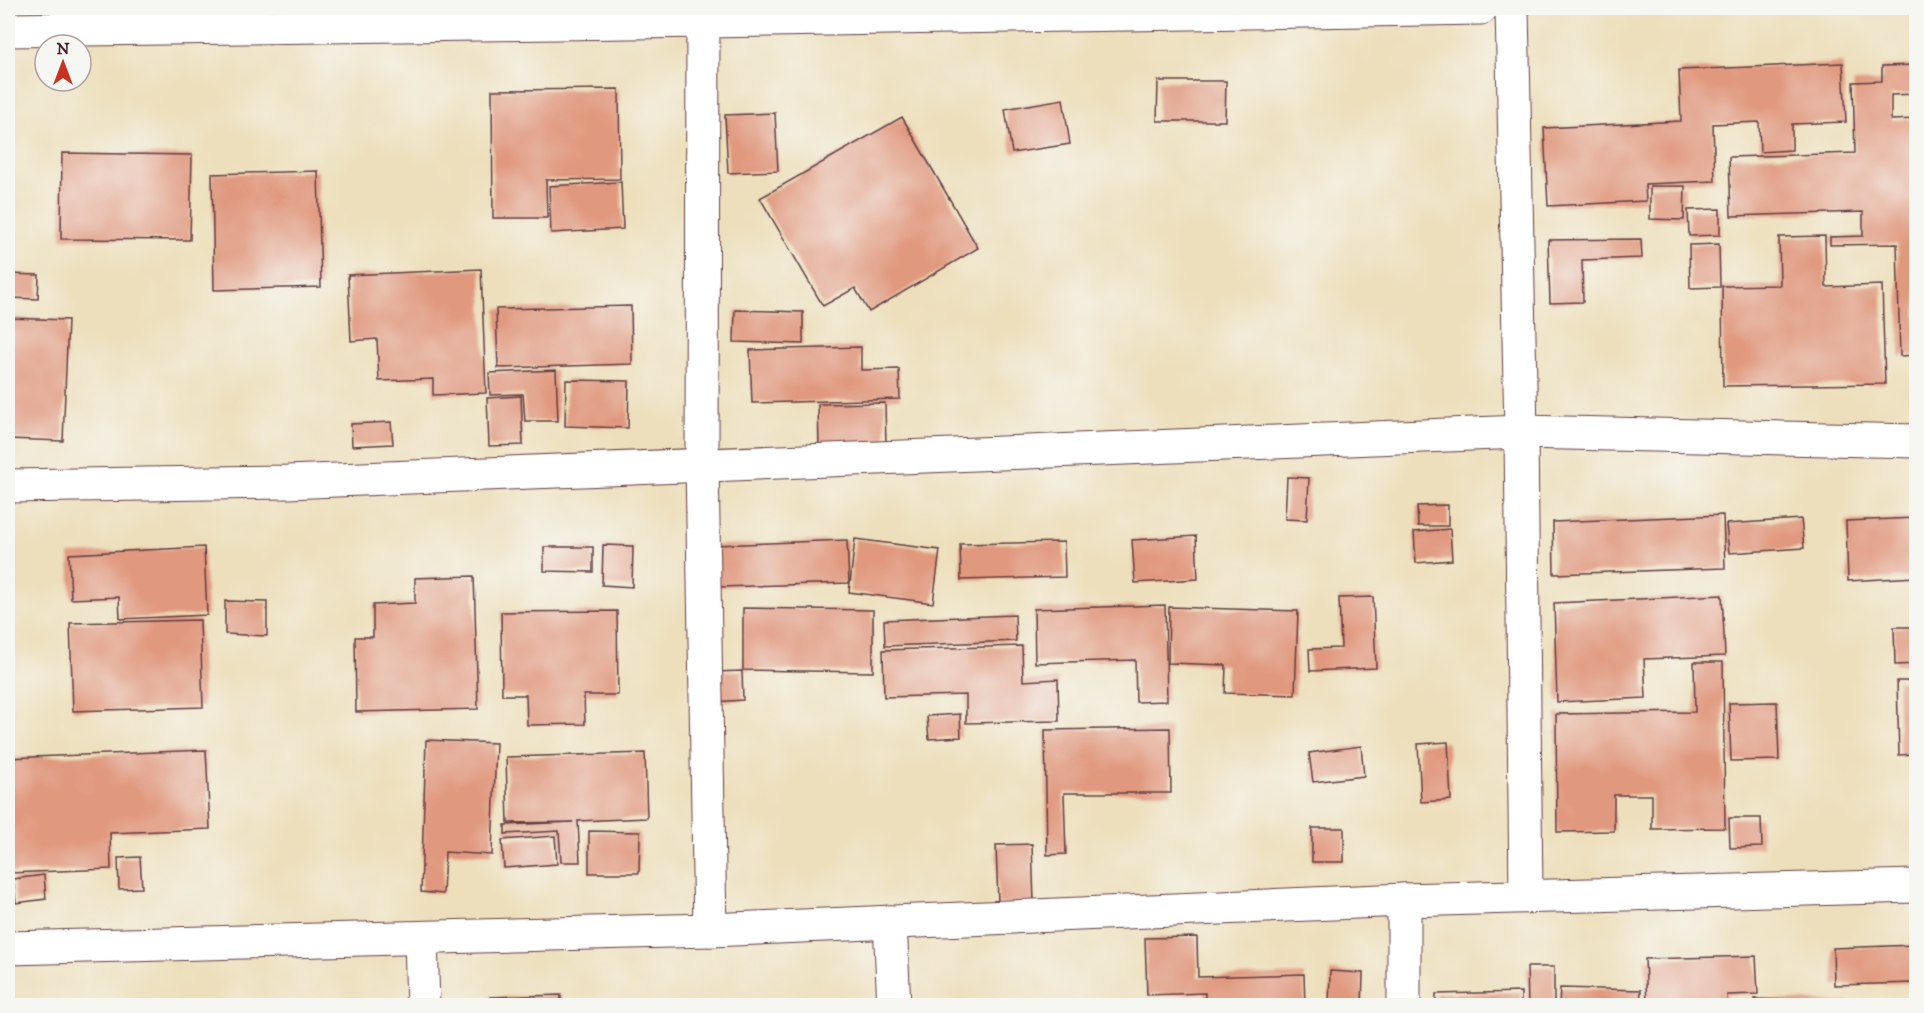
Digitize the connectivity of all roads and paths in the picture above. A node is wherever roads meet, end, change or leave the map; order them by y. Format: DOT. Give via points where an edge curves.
graph roads {
  1 [pos="1481,8"];
  2 [pos="1512,8"];
  3 [pos="703,14"];
  4 [pos="8,30"];
  5 [pos="1521,432"];
  6 [pos="1917,441"];
  7 [pos="702,464"];
  8 [pos="8,486"];
  9 [pos="1917,886"];
  10 [pos="1526,896"];
  11 [pos="1404,900"];
  12 [pos="890,922"];
  13 [pos="710,930"];
  14 [pos="421,938"];
  15 [pos="8,948"];
  16 [pos="423,1005"];
  17 [pos="894,1005"];
  18 [pos="1404,1005"];
  1 -- 3 [label="street"];
  2 -- 5 [label="street"];
  3 -- 4 [label="street"];
  3 -- 7 [label="street"];
  5 -- 6 [label="street"];
  5 -- 7 [label="street"];
  5 -- 10 [label="street"];
  7 -- 8 [label="street" via="287,482"];
  7 -- 13 [label="street"];
  9 -- 10 [label="street"];
  10 -- 11 [label="street"];
  11 -- 12 [label="street"];
  11 -- 18 [label="street"];
  12 -- 13 [label="street"];
  12 -- 17 [label="street"];
  13 -- 14 [label="street"];
  14 -- 15 [label="street"];
  14 -- 16 [label="street"];
}
